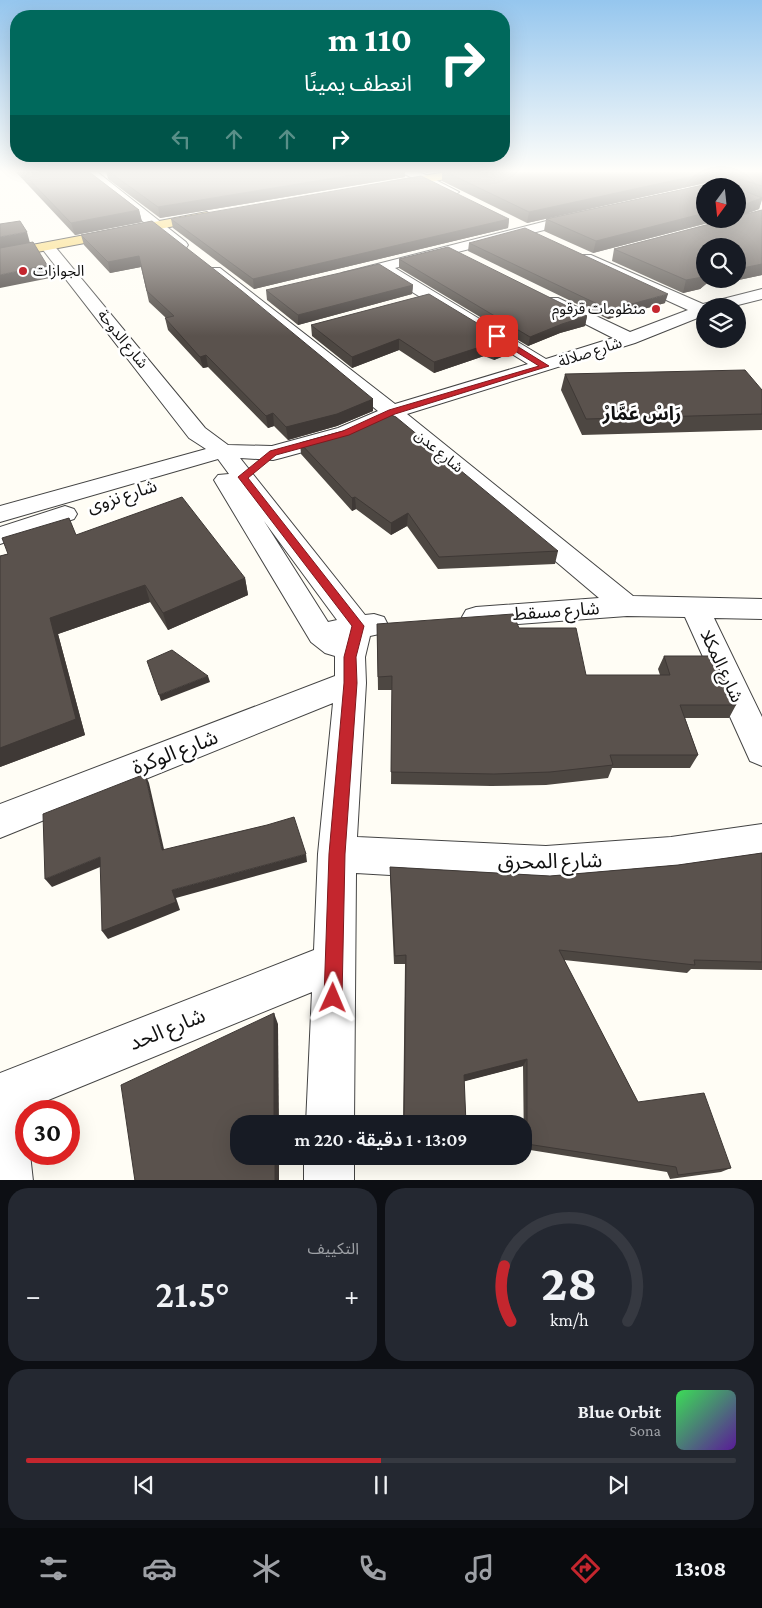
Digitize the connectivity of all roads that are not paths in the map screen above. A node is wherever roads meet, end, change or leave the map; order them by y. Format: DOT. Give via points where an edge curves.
graph roads {
  1 [pos="150,226"];
  2 [pos="157,226"];
  3 [pos="519,226"];
  4 [pos="542,226"];
  5 [pos="526,230"];
  6 [pos="551,241"];
  7 [pos="47,246"];
  8 [pos="450,249"];
  9 [pos="575,253"];
  10 [pos="0,255"];
  11 [pos="611,255"];
  12 [pos="592,260"];
  13 [pos="475,262"];
  14 [pos="381,266"];
  15 [pos="333,279"];
  16 [pos="535,292"];
  17 [pos="762,294"];
  18 [pos="432,296"];
  19 [pos="746,298"];
  20 [pos="696,303"];
  21 [pos="405,304"];
  22 [pos="696,313"];
  23 [pos="629,339"];
  24 [pos="545,366"];
  25 [pos="392,412"];
  26 [pos="273,453"];
  27 [pos="211,458"];
  28 [pos="243,477"];
  29 [pos="0,514"];
  30 [pos="0,536"];
  31 [pos="627,606"];
  32 [pos="695,609"];
  33 [pos="762,609"];
  34 [pos="448,619"];
  35 [pos="398,623"];
  36 [pos="345,650"];
  37 [pos="762,751"];
  38 [pos="0,821"];
  39 [pos="762,842"];
  40 [pos="337,854"];
  41 [pos="333,963"];
  42 [pos="0,1096"];
  43 [pos="0,1103"];
  44 [pos="330,1115"];
  45 [pos="330,1165"];
  46 [pos="8,1180"];
  47 [pos="329,1180"];
  1 -- 7 [label="main road"];
  2 -- 25 [label="street, شارع عدن" via="260,295"];
  3 -- 5 [label="street"];
  4 -- 5 [label="street"];
  5 -- 6 [label="street"];
  5 -- 8 [label="street"];
  7 -- 10 [label="main road"];
  7 -- 27 [label="street, شارع الدوحة" via="174,402"];
  8 -- 13 [label="street"];
  8 -- 14 [label="street"];
  9 -- 12 [label="street"];
  11 -- 12 [label="street"];
  12 -- 20 [label="street"];
  14 -- 15 [label="street"];
  14 -- 18 [label="street"];
  16 -- 23 [label="street"];
  17 -- 19 [label="street, شارع صلالة"];
  18 -- 21 [label="street"];
  18 -- 24 [label="street"];
  22 -- 23 [label="street, شارع صلالة"];
  23 -- 24 [label="street, شارع صلالة"];
  24 -- 25 [label="street, شارع صلالة"];
  25 -- 26 [label="street, شارع صلالة" via="346,433"];
  25 -- 31 [label="street, شارع عدن"];
  26 -- 27 [label="street"];
  26 -- 28 [label="street"];
  27 -- 28 [label="street"];
  27 -- 29 [label="street, شارع نزوى"];
  27 -- 30 [label="street, شارع نزوى"];
  27 -- 36 [label="street"];
  28 -- 36 [label="street"];
  31 -- 32 [label="street, شارع مسقط"];
  31 -- 34 [label="street, شارع مسقط"];
  32 -- 33 [label="street, شارع مسقط"];
  32 -- 37 [label="street, شارع المكلا"];
  35 -- 36 [label="street"];
  36 -- 38 [label="street, شارع الوكرة"];
  36 -- 40 [label="street"];
  39 -- 40 [label="street, شارع المحرق" via="671,855 546,865"];
  40 -- 41 [label="street"];
  41 -- 42 [label="street, شارع الحد"];
  41 -- 44 [label="street"];
  43 -- 46 [label="street"];
  45 -- 47 [label="street"];
}
